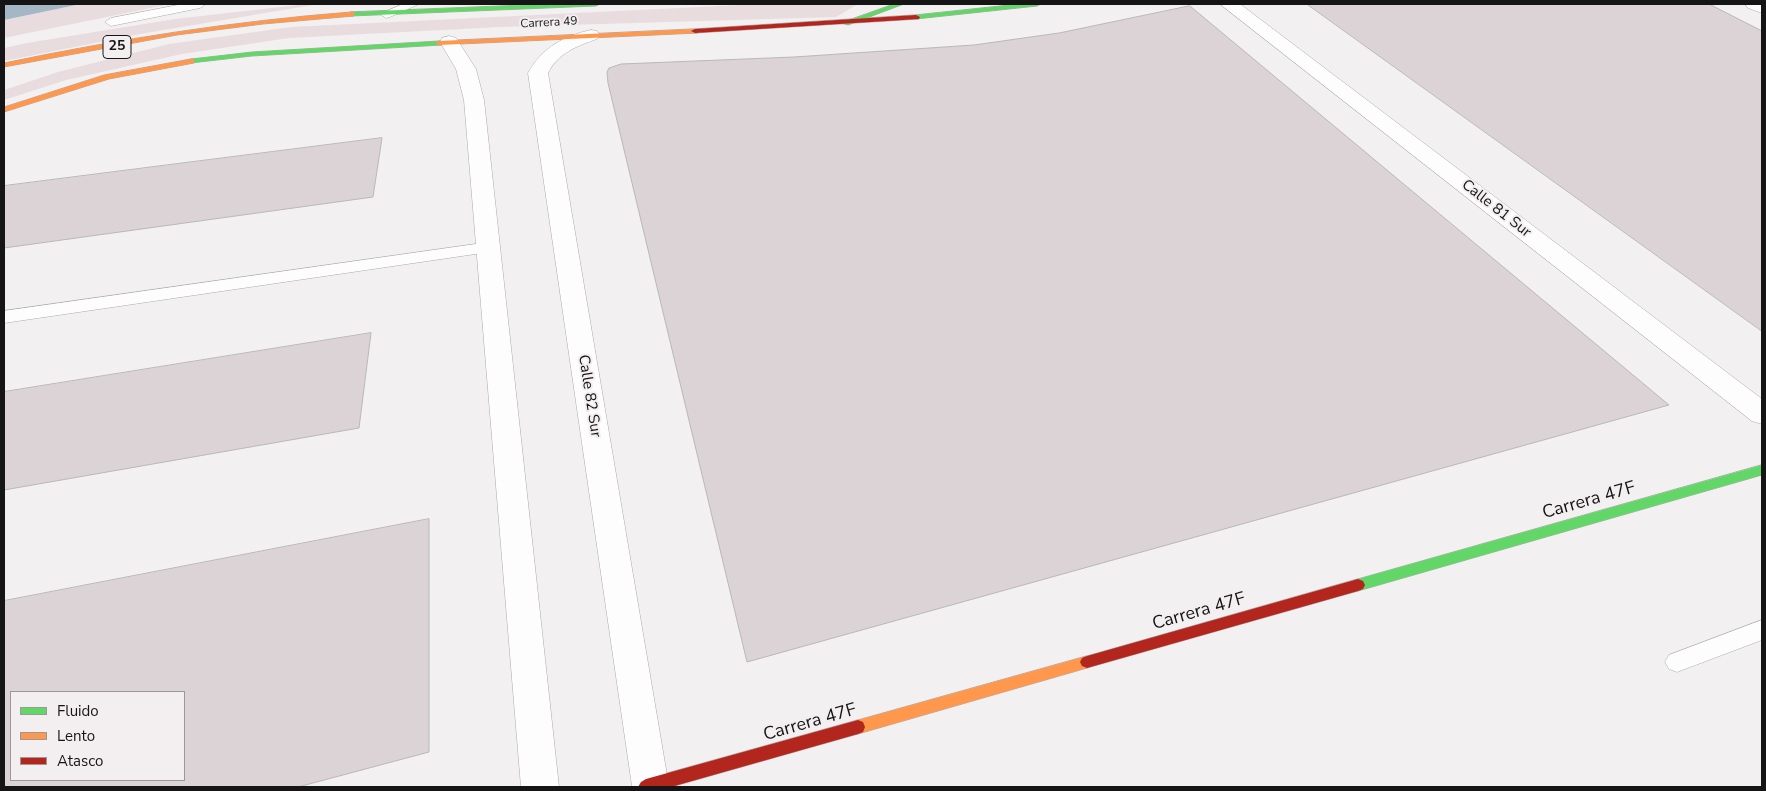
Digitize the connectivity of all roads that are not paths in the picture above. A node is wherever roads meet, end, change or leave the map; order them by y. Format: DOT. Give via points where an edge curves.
graph roads {
  1 [pos="200,4"];
  2 [pos="413,4"];
  3 [pos="596,4"];
  4 [pos="900,4"];
  5 [pos="1037,4"];
  6 [pos="1230,4"];
  7 [pos="1754,4"];
  8 [pos="554,5"];
  9 [pos="1762,8"];
  10 [pos="386,14"];
  11 [pos="111,22"];
  12 [pos="846,23"];
  13 [pos="233,24"];
  14 [pos="591,35"];
  15 [pos="449,42"];
  16 [pos="4,65"];
  17 [pos="18,74"];
  18 [pos="4,110"];
  19 [pos="490,247"];
  20 [pos="4,318"];
  21 [pos="1762,414"];
  22 [pos="1762,470"];
  23 [pos="1762,630"];
  24 [pos="1677,662"];
  25 [pos="540,787"];
  26 [pos="649,787"];
  1 -- 11 [label="lane"];
  2 -- 10 [label="lane"];
  3 -- 8 [label="main road, 25"];
  4 -- 12 [label="main road"];
  5 -- 12 [label="main road, Carrera 49"];
  6 -- 21 [label="street, Calle 81 Sur"];
  7 -- 9 [label="street"];
  8 -- 10 [label="main road, 25"];
  10 -- 13 [label="main road, 25"];
  12 -- 14 [label="main road, Carrera 49"];
  13 -- 16 [label="main road" via="127,40"];
  13 -- 17 [label="main road, 25" via="104,50"];
  14 -- 15 [label="main road, Carrera 49"];
  14 -- 26 [label="street, Calle 82 Sur" via="556,49 538,73"];
  15 -- 18 [label="main road, Carrera 49" via="225,57 169,64 65,90"];
  15 -- 19 [label="street" via="466,69 474,100"];
  19 -- 20 [label="lane"];
  19 -- 25 [label="street"];
  22 -- 26 [label="main road, Carrera 47F"];
  23 -- 24 [label="lane"];
}
